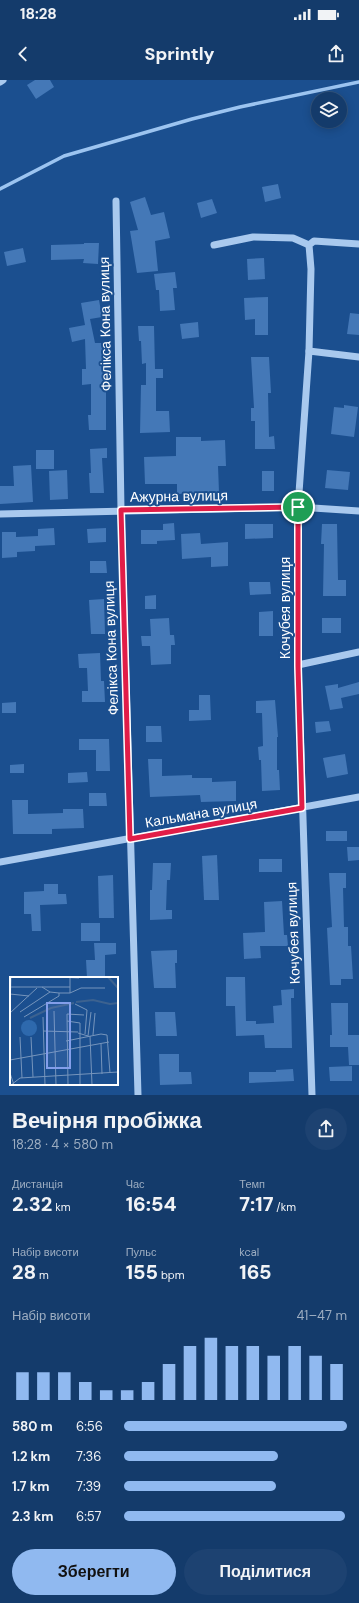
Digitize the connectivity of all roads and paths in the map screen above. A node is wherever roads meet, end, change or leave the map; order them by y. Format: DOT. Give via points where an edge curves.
graph roads {
  1 [pos="3,80"];
  2 [pos="0,82"];
  3 [pos="116,201"];
  4 [pos="359,244"];
  5 [pos="214,245"];
  6 [pos="309,245"];
  7 [pos="309,351"];
  8 [pos="359,357"];
  9 [pos="298,507"];
  10 [pos="121,510"];
  11 [pos="359,511"];
  12 [pos="0,514"];
  13 [pos="359,652"];
  14 [pos="298,666"];
  15 [pos="359,797"];
  16 [pos="302,808"];
  17 [pos="130,839"];
  18 [pos="0,862"];
  19 [pos="138,1095"];
  20 [pos="312,1095"];
  1 -- 2 [label="street"];
  3 -- 10 [label="street, Фелікса Кона вулиця"];
  4 -- 6 [label="street" via="314,241"];
  5 -- 6 [label="street" via="253,237 293,238"];
  6 -- 7 [label="street, Кочубея вулиця"];
  7 -- 8 [label="street"];
  7 -- 9 [label="street, Кочубея вулиця"];
  9 -- 10 [label="street, Ажурна вулиця"];
  9 -- 11 [label="street, Ажурна вулиця"];
  9 -- 14 [label="street, Кочубея вулиця"];
  10 -- 12 [label="street, Ажурна вулиця"];
  10 -- 17 [label="street, Фелікса Кона вулиця"];
  13 -- 14 [label="street"];
  14 -- 16 [label="street, Кочубея вулиця"];
  15 -- 16 [label="street, Кальмана вулиця"];
  16 -- 17 [label="street, Кальмана вулиця"];
  16 -- 20 [label="street, Кочубея вулиця"];
  17 -- 18 [label="street, Кальмана вулиця"];
  17 -- 19 [label="street, Фелікса Кона вулиця"];
}
